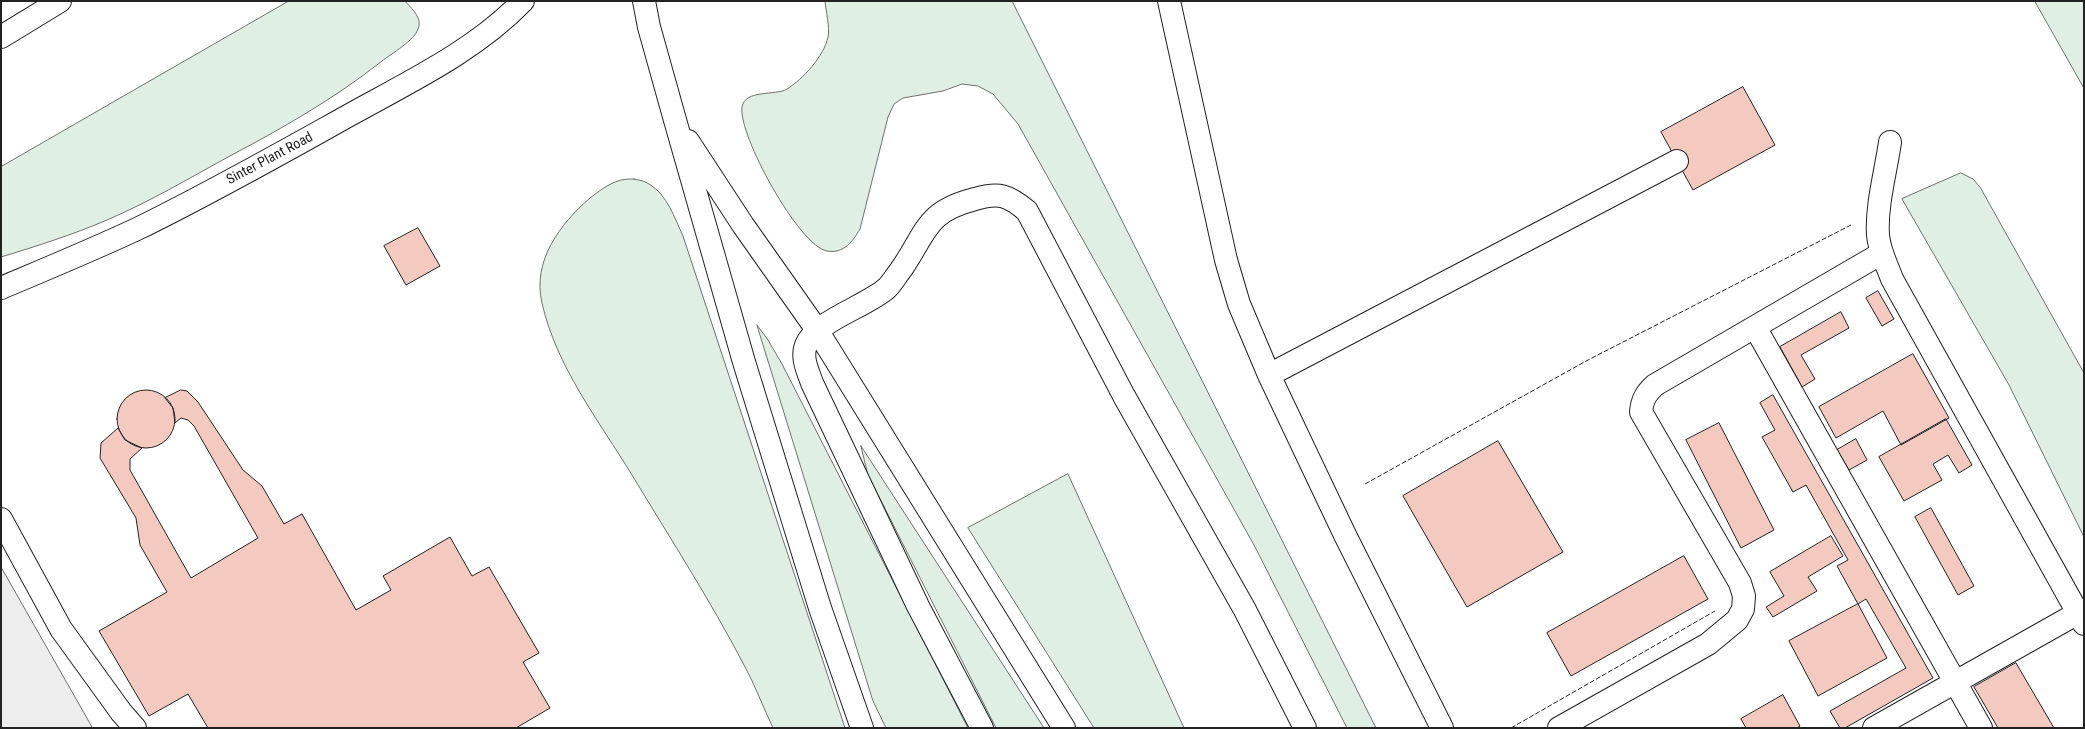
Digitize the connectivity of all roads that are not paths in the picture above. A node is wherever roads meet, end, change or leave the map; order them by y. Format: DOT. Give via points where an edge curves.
graph roads {
  1 [pos="60,1"];
  2 [pos="523,1"];
  3 [pos="644,1"];
  4 [pos="1169,1"];
  5 [pos="1,37"];
  6 [pos="675,120"];
  7 [pos="1890,142"];
  8 [pos="1677,162"];
  9 [pos="1882,253"];
  10 [pos="1,288"];
  11 [pos="1755,326"];
  12 [pos="817,330"];
  13 [pos="1270,375"];
  14 [pos="1,519"];
  15 [pos="2081,619"];
  16 [pos="1955,682"];
  17 [pos="135,728"];
  18 [pos="862,728"];
  19 [pos="982,728"];
  20 [pos="1064,728"];
  21 [pos="1305,728"];
  22 [pos="1442,728"];
  23 [pos="1559,728"];
  24 [pos="1874,728"];
  25 [pos="1981,728"];
  1 -- 5 [label="lane"];
  2 -- 10 [label="lane, Sinter Plant Road" via="508,18 463,50 268,161 136,229"];
  3 -- 6 [label="lane"];
  4 -- 13 [label="lane" via="1226,260 1239,304"];
  6 -- 12 [label="lane" via="743,225"];
  6 -- 18 [label="lane" via="746,370 820,608"];
  7 -- 9 [label="lane" via="1879,216 1878,236"];
  8 -- 13 [label="lane"];
  9 -- 11 [label="lane"];
  9 -- 15 [label="lane" via="1892,279"];
  11 -- 16 [label="lane"];
  11 -- 23 [label="lane" via="1654,385 1642,402 1641,412 1740,583 1744,596 1743,609 1737,620 1708,644"];
  12 -- 19 [label="lane" via="806,345 804,356 812,383 918,606"];
  12 -- 20 [label="lane"];
  12 -- 21 [label="lane" via="888,287 912,254 933,218 946,209 989,195 1004,196 1016,202 1027,211 1051,254 1124,396 1245,610"];
  13 -- 22 [label="lane" via="1345,536"];
  14 -- 17 [label="lane" via="61,629"];
  15 -- 16 [label="lane"];
  16 -- 24 [label="lane"];
  16 -- 25 [label="lane"];
}
